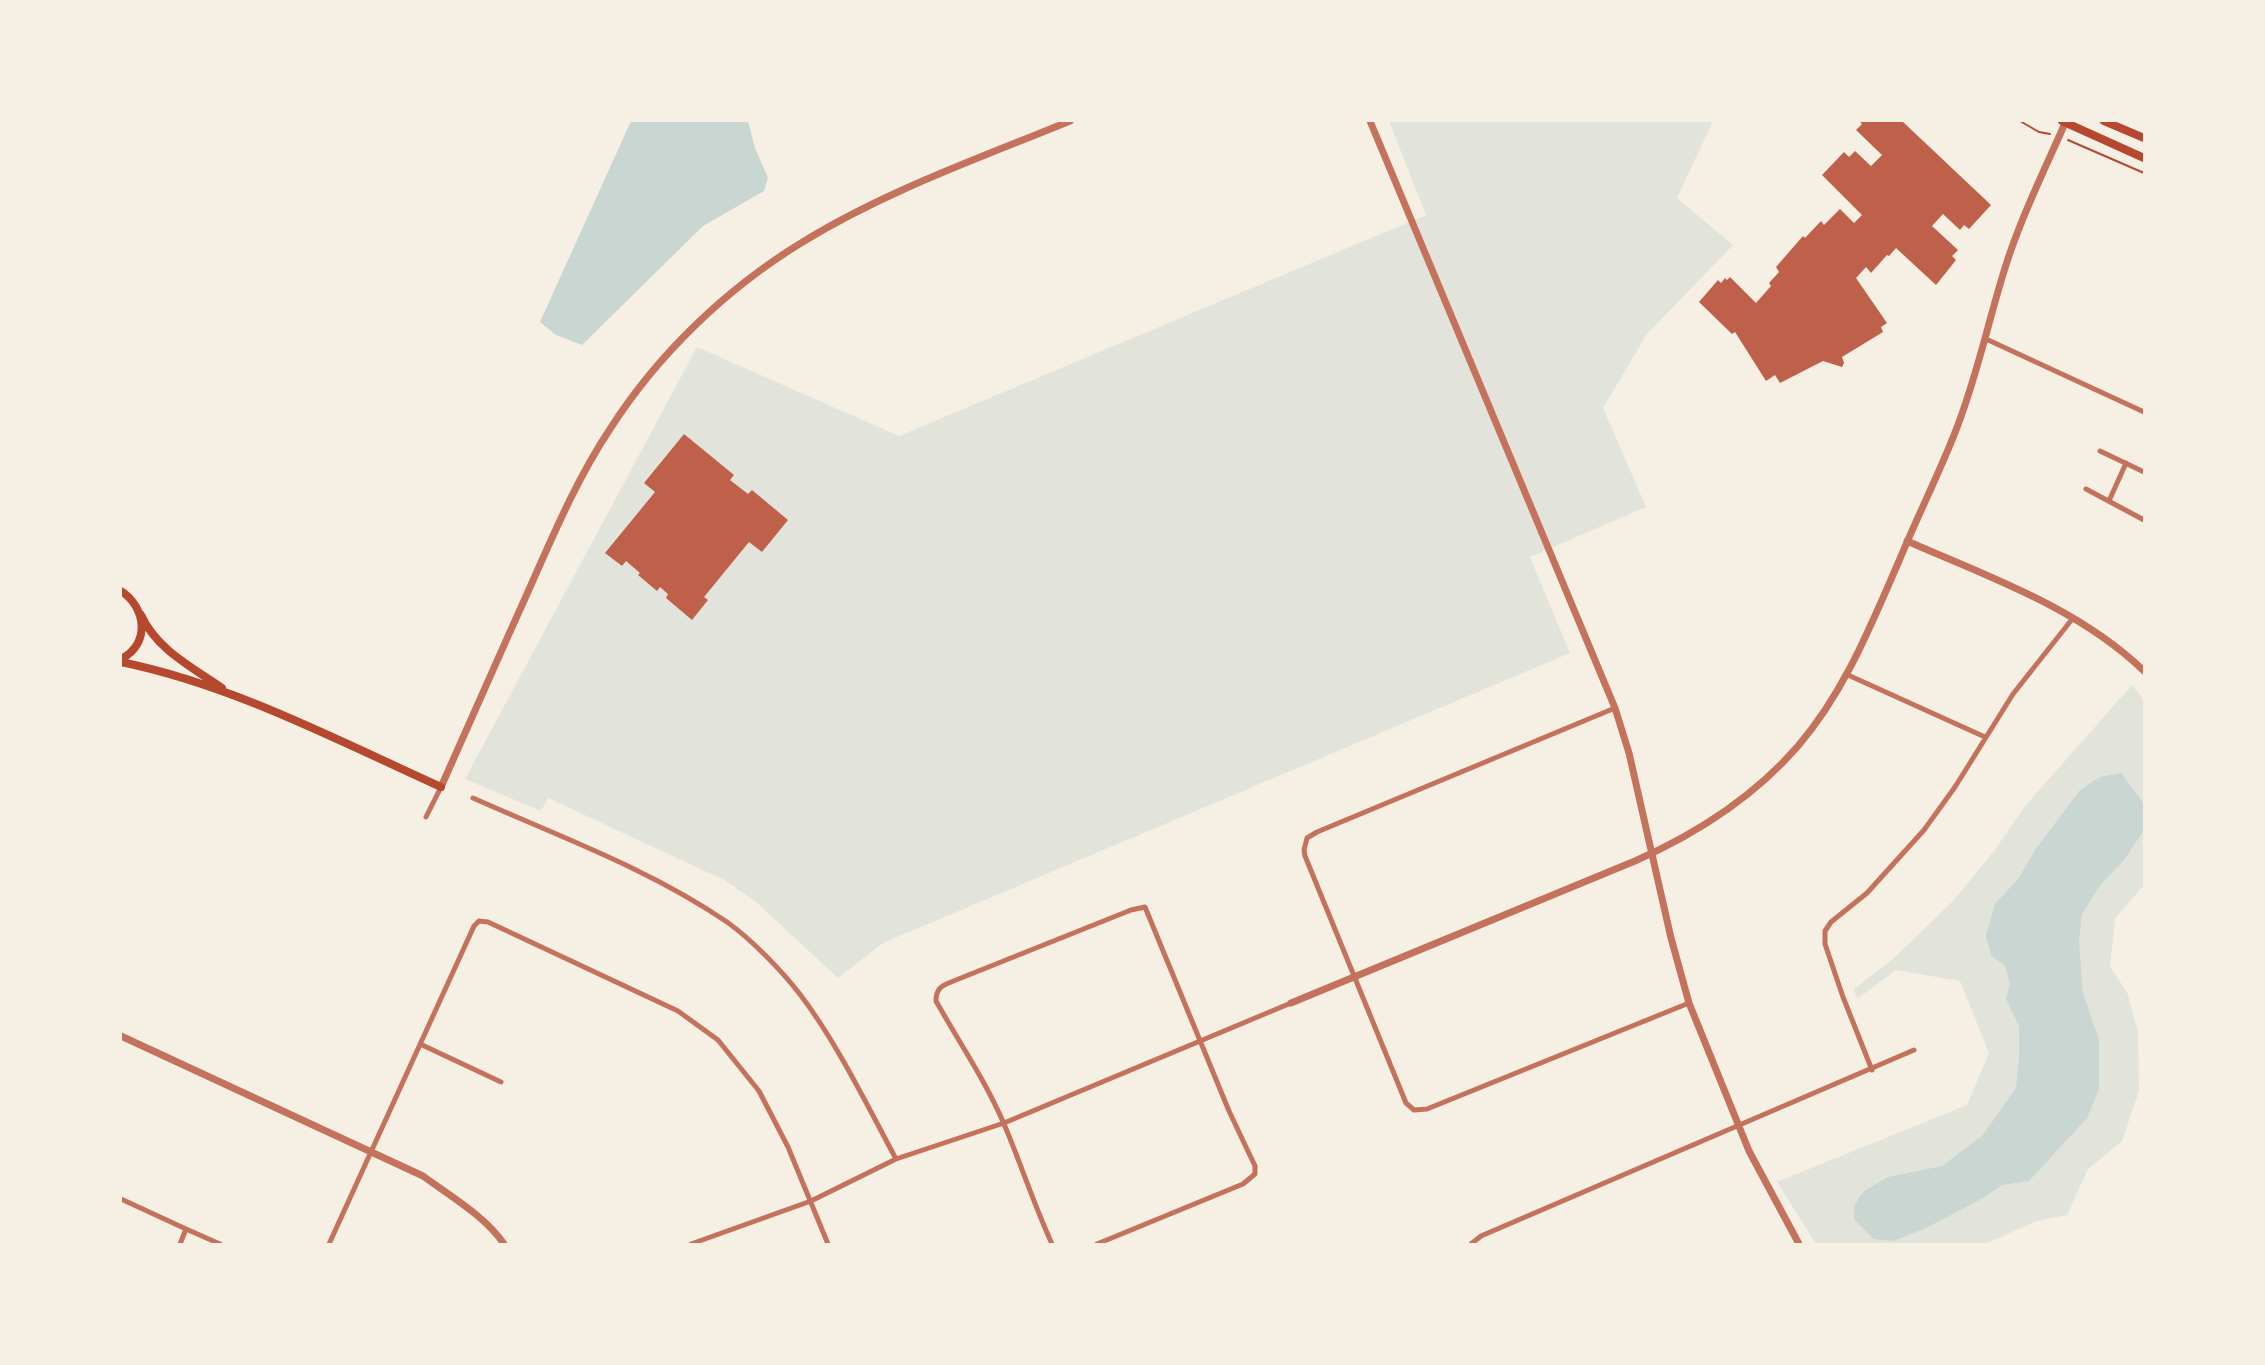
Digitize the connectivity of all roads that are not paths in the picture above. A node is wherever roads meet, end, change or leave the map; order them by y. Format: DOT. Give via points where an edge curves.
graph roads {
  1 [pos="1070,121"];
  2 [pos="1370,121"];
  3 [pos="2064,121"];
  4 [pos="2104,121"];
  5 [pos="2144,138"];
  6 [pos="2144,158"];
  7 [pos="1986,339"];
  8 [pos="2144,412"];
  9 [pos="2100,451"];
  10 [pos="2126,463"];
  11 [pos="2144,472"];
  12 [pos="2085,489"];
  13 [pos="2109,501"];
  14 [pos="2144,519"];
  15 [pos="1907,541"];
  16 [pos="121,591"];
  17 [pos="141,615"];
  18 [pos="2073,618"];
  19 [pos="121,660"];
  20 [pos="2144,671"];
  21 [pos="1848,675"];
  22 [pos="227,692"];
  23 [pos="1615,708"];
  24 [pos="1985,737"];
  25 [pos="441,787"];
  26 [pos="473,798"];
  27 [pos="426,817"];
  28 [pos="1651,854"];
  29 [pos="1354,977"];
  30 [pos="1290,1003"];
  31 [pos="1689,1003"];
  32 [pos="121,1036"];
  33 [pos="1200,1039"];
  34 [pos="420,1044"];
  35 [pos="1914,1050"];
  36 [pos="1872,1070"];
  37 [pos="501,1082"];
  38 [pos="1003,1123"];
  39 [pos="1738,1127"];
  40 [pos="371,1151"];
  41 [pos="895,1159"];
  42 [pos="121,1199"];
  43 [pos="811,1201"];
  44 [pos="186,1229"];
  45 [pos="180,1244"];
  46 [pos="220,1244"];
  47 [pos="330,1244"];
  48 [pos="504,1244"];
  49 [pos="691,1244"];
  50 [pos="828,1244"];
  51 [pos="1052,1244"];
  52 [pos="1097,1244"];
  53 [pos="1471,1244"];
  54 [pos="1799,1244"];
  1 -- 25 [label="street" via="932,177 820,232 738,288 678,343 620,415 583,475"];
  2 -- 23 [label="street"];
  3 -- 6 [label="main road"];
  3 -- 7 [label="street" via="2012,246"];
  4 -- 5 [label="main road"];
  7 -- 8 [label="street"];
  7 -- 15 [label="street" via="1956,430"];
  9 -- 10 [label="street"];
  10 -- 11 [label="street"];
  10 -- 13 [label="street"];
  12 -- 13 [label="street"];
  13 -- 14 [label="street"];
  15 -- 18 [label="street"];
  15 -- 21 [label="street"];
  16 -- 17 [label="main road"];
  17 -- 19 [label="main road" via="140,638"];
  17 -- 22 [label="main road" via="161,644"];
  18 -- 20 [label="street"];
  18 -- 24 [label="street"];
  19 -- 22 [label="main road"];
  21 -- 24 [label="street"];
  21 -- 28 [label="street" via="1797,748 1750,794"];
  22 -- 25 [label="main road"];
  23 -- 28 [label="street"];
  23 -- 29 [label="street" via="1307,838 1305,856"];
  24 -- 36 [label="street" via="1906,852 1825,930 1836,978"];
  25 -- 27 [label="street"];
  26 -- 41 [label="street" via="626,866 729,923 799,993 846,1066"];
  28 -- 29 [label="street"];
  28 -- 31 [label="street"];
  29 -- 30 [label="street"];
  29 -- 31 [label="street" via="1406,1103 1420,1111"];
  30 -- 33 [label="street"];
  31 -- 39 [label="street"];
  32 -- 40 [label="street"];
  33 -- 38 [label="street"];
  33 -- 38 [label="street" via="1145,907 942,986 936,1001"];
  33 -- 52 [label="street" via="1255,1174 1243,1184"];
  34 -- 37 [label="street"];
  34 -- 40 [label="street"];
  34 -- 43 [label="street" via="474,926 488,922 678,1011 718,1040 759,1090"];
  35 -- 36 [label="street"];
  36 -- 39 [label="street"];
  38 -- 41 [label="street"];
  38 -- 51 [label="street"];
  39 -- 53 [label="street"];
  39 -- 54 [label="street"];
  40 -- 47 [label="street"];
  40 -- 48 [label="street" via="423,1176 463,1205"];
  41 -- 43 [label="street"];
  42 -- 44 [label="street"];
  43 -- 49 [label="street"];
  43 -- 50 [label="street"];
  44 -- 45 [label="street"];
  44 -- 46 [label="street"];
}
